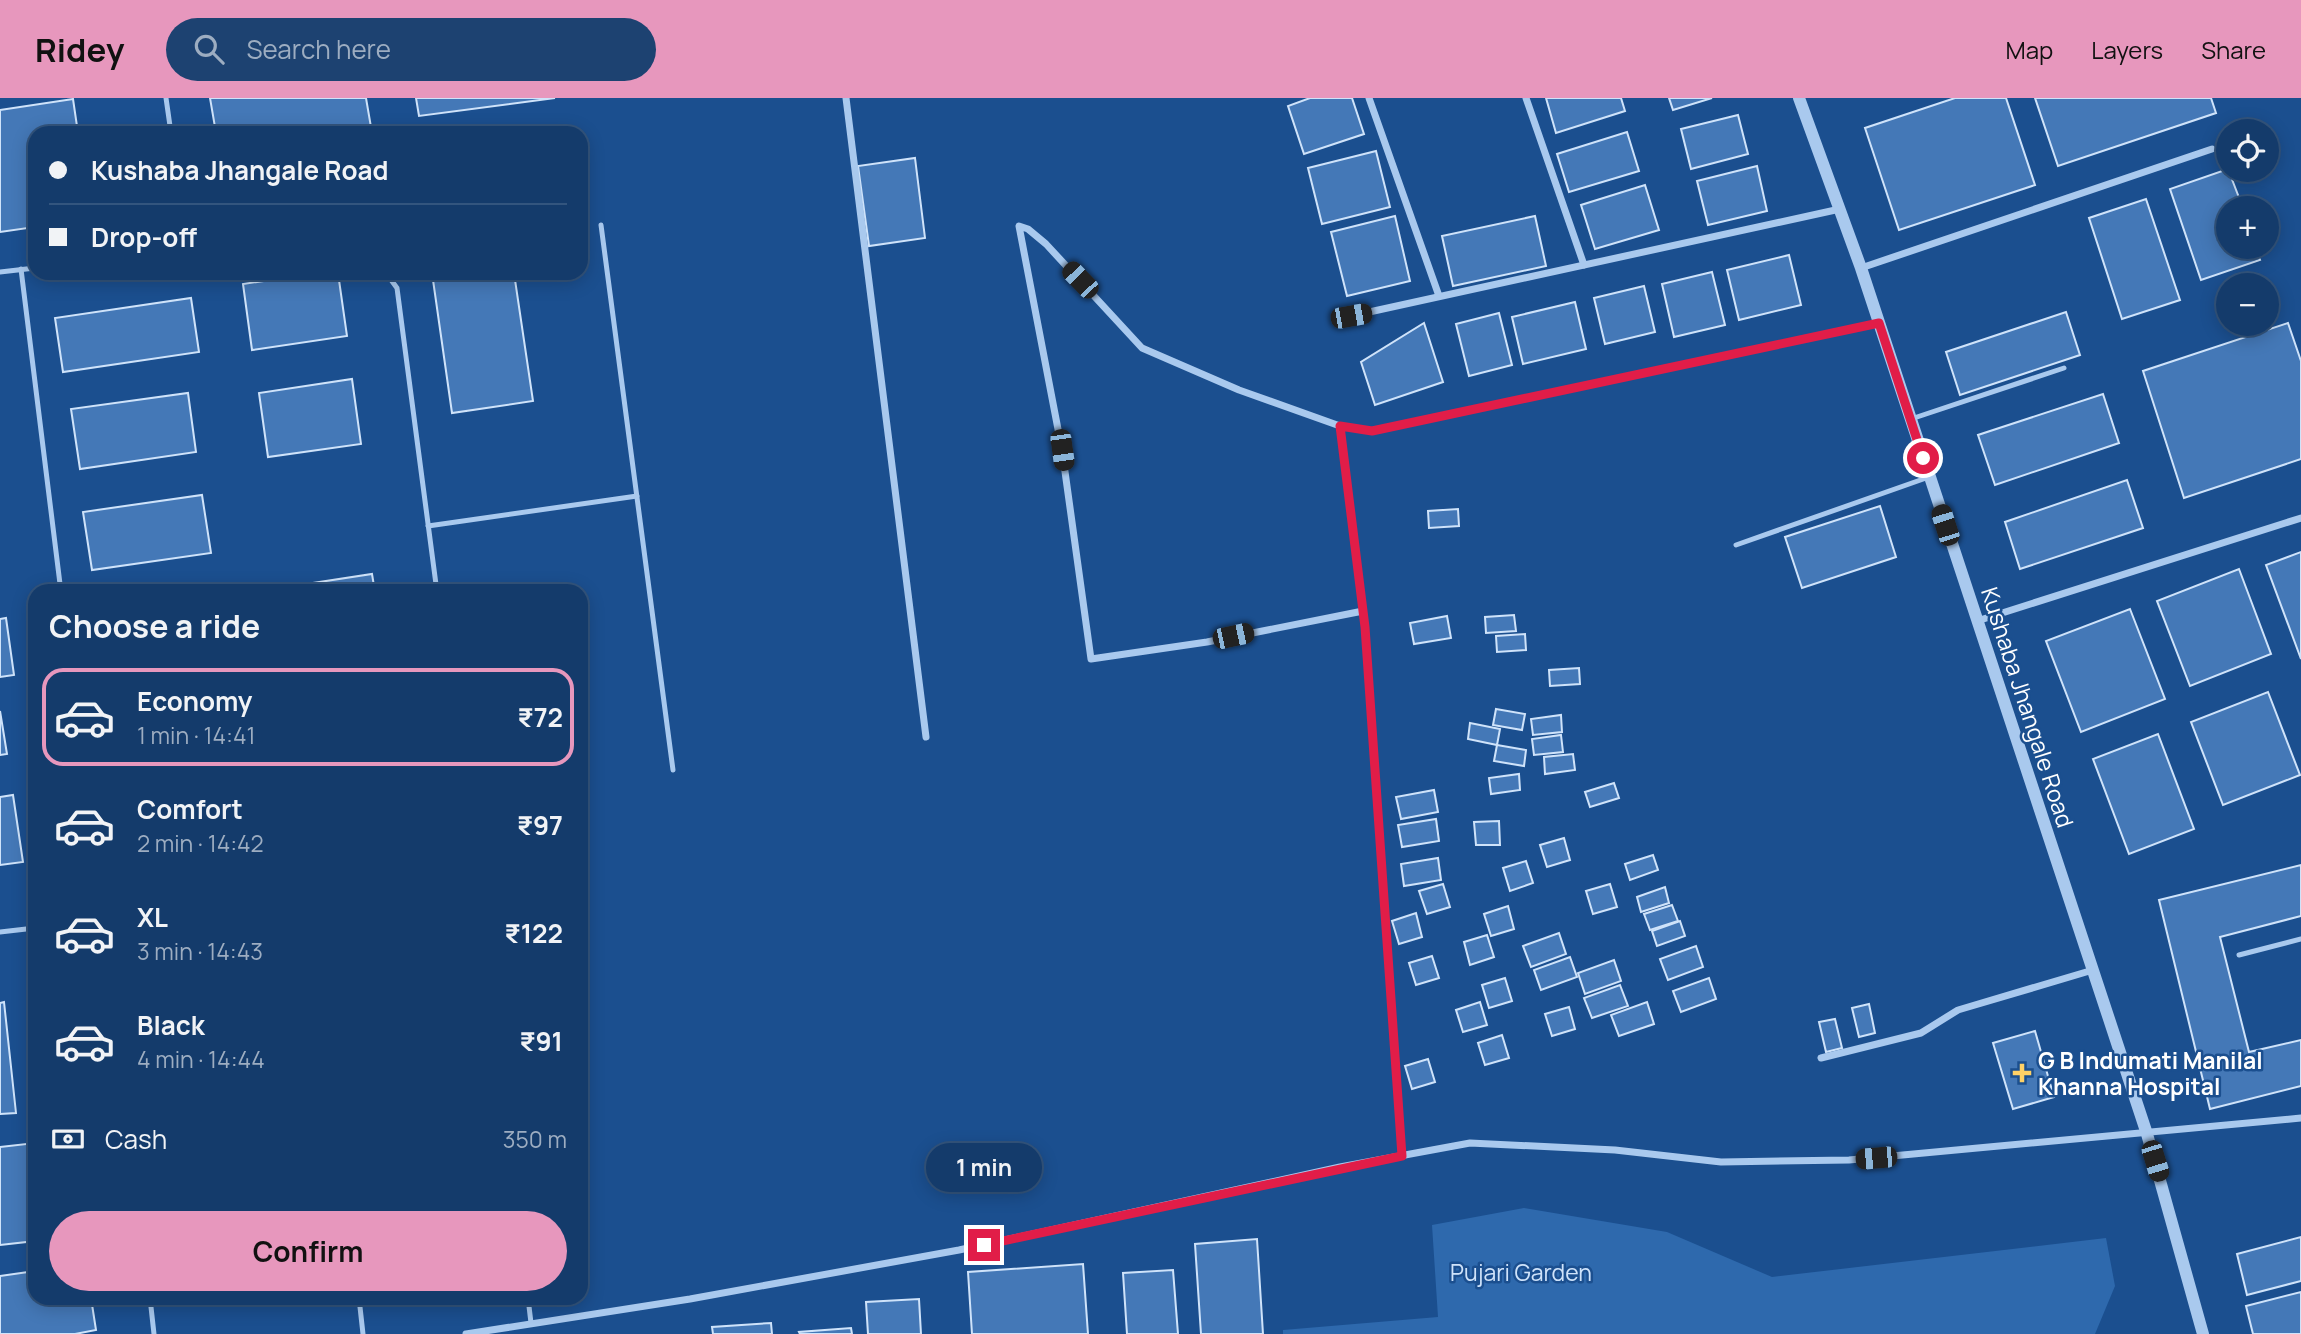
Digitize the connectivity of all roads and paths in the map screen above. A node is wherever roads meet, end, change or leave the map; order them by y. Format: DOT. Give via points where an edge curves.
graph roads {
  1 [pos="166,98"];
  2 [pos="846,98"];
  3 [pos="1368,98"];
  4 [pos="1526,98"];
  5 [pos="1799,98"];
  6 [pos="170,126"];
  7 [pos="2212,149"];
  8 [pos="1840,209"];
  9 [pos="601,225"];
  10 [pos="1584,265"];
  11 [pos="28,268"];
  12 [pos="1861,268"];
  13 [pos="21,269"];
  14 [pos="0,272"];
  15 [pos="391,280"];
  16 [pos="1439,296"];
  17 [pos="1351,316"];
  18 [pos="1879,323"];
  19 [pos="2064,368"];
  20 [pos="1911,419"];
  21 [pos="1340,426"];
  22 [pos="1929,477"];
  23 [pos="637,496"];
  24 [pos="2301,518"];
  25 [pos="428,526"];
  26 [pos="1736,545"];
  27 [pos="60,584"];
  28 [pos="436,584"];
  29 [pos="1363,611"];
  30 [pos="1977,621"];
  31 [pos="926,737"];
  32 [pos="673,770"];
  33 [pos="28,929"];
  34 [pos="0,932"];
  35 [pos="2301,939"];
  36 [pos="2239,956"];
  37 [pos="2093,970"];
  38 [pos="1821,1058"];
  39 [pos="2301,1118"];
  40 [pos="2147,1134"];
  41 [pos="1402,1156"];
  42 [pos="151,1305"];
  43 [pos="360,1305"];
  44 [pos="529,1305"];
  45 [pos="531,1323"];
  46 [pos="154,1334"];
  47 [pos="363,1334"];
  48 [pos="466,1334"];
  49 [pos="2203,1334"];
  1 -- 6 [label="lane"];
  2 -- 31 [label="street"];
  3 -- 16 [label="street"];
  4 -- 10 [label="street"];
  5 -- 8 [label="street, Kushaba Jhangale Road"];
  7 -- 12 [label="street"];
  8 -- 10 [label="street"];
  8 -- 12 [label="street, Kushaba Jhangale Road"];
  9 -- 23 [label="lane"];
  10 -- 16 [label="street"];
  11 -- 13 [label="lane"];
  12 -- 18 [label="street, Kushaba Jhangale Road"];
  13 -- 14 [label="lane"];
  13 -- 27 [label="lane"];
  15 -- 25 [label="lane" via="397,288"];
  16 -- 17 [label="street"];
  18 -- 20 [label="street, Kushaba Jhangale Road"];
  18 -- 21 [label="street" via="1372,431"];
  19 -- 20 [label="lane"];
  20 -- 22 [label="street, Kushaba Jhangale Road"];
  21 -- 29 [label="street"];
  21 -- 29 [label="street" via="1239,390 1142,348 1046,244 1019,226 1062,450 1091,659"];
  22 -- 26 [label="lane"];
  22 -- 30 [label="street, Kushaba Jhangale Road"];
  23 -- 25 [label="lane"];
  23 -- 32 [label="lane"];
  24 -- 30 [label="street"];
  25 -- 28 [label="lane"];
  29 -- 41 [label="street"];
  30 -- 37 [label="street, Kushaba Jhangale Road"];
  33 -- 34 [label="lane"];
  35 -- 36 [label="lane"];
  37 -- 38 [label="street" via="1958,1010 1922,1033"];
  37 -- 40 [label="street, Kushaba Jhangale Road"];
  39 -- 40 [label="street"];
  40 -- 41 [label="street" via="1849,1160 1721,1162 1615,1150 1470,1143"];
  40 -- 49 [label="street, Kushaba Jhangale Road"];
  41 -- 45 [label="street" via="959,1250"];
  42 -- 46 [label="lane"];
  43 -- 47 [label="lane"];
  44 -- 45 [label="lane"];
  45 -- 48 [label="street"];
}
